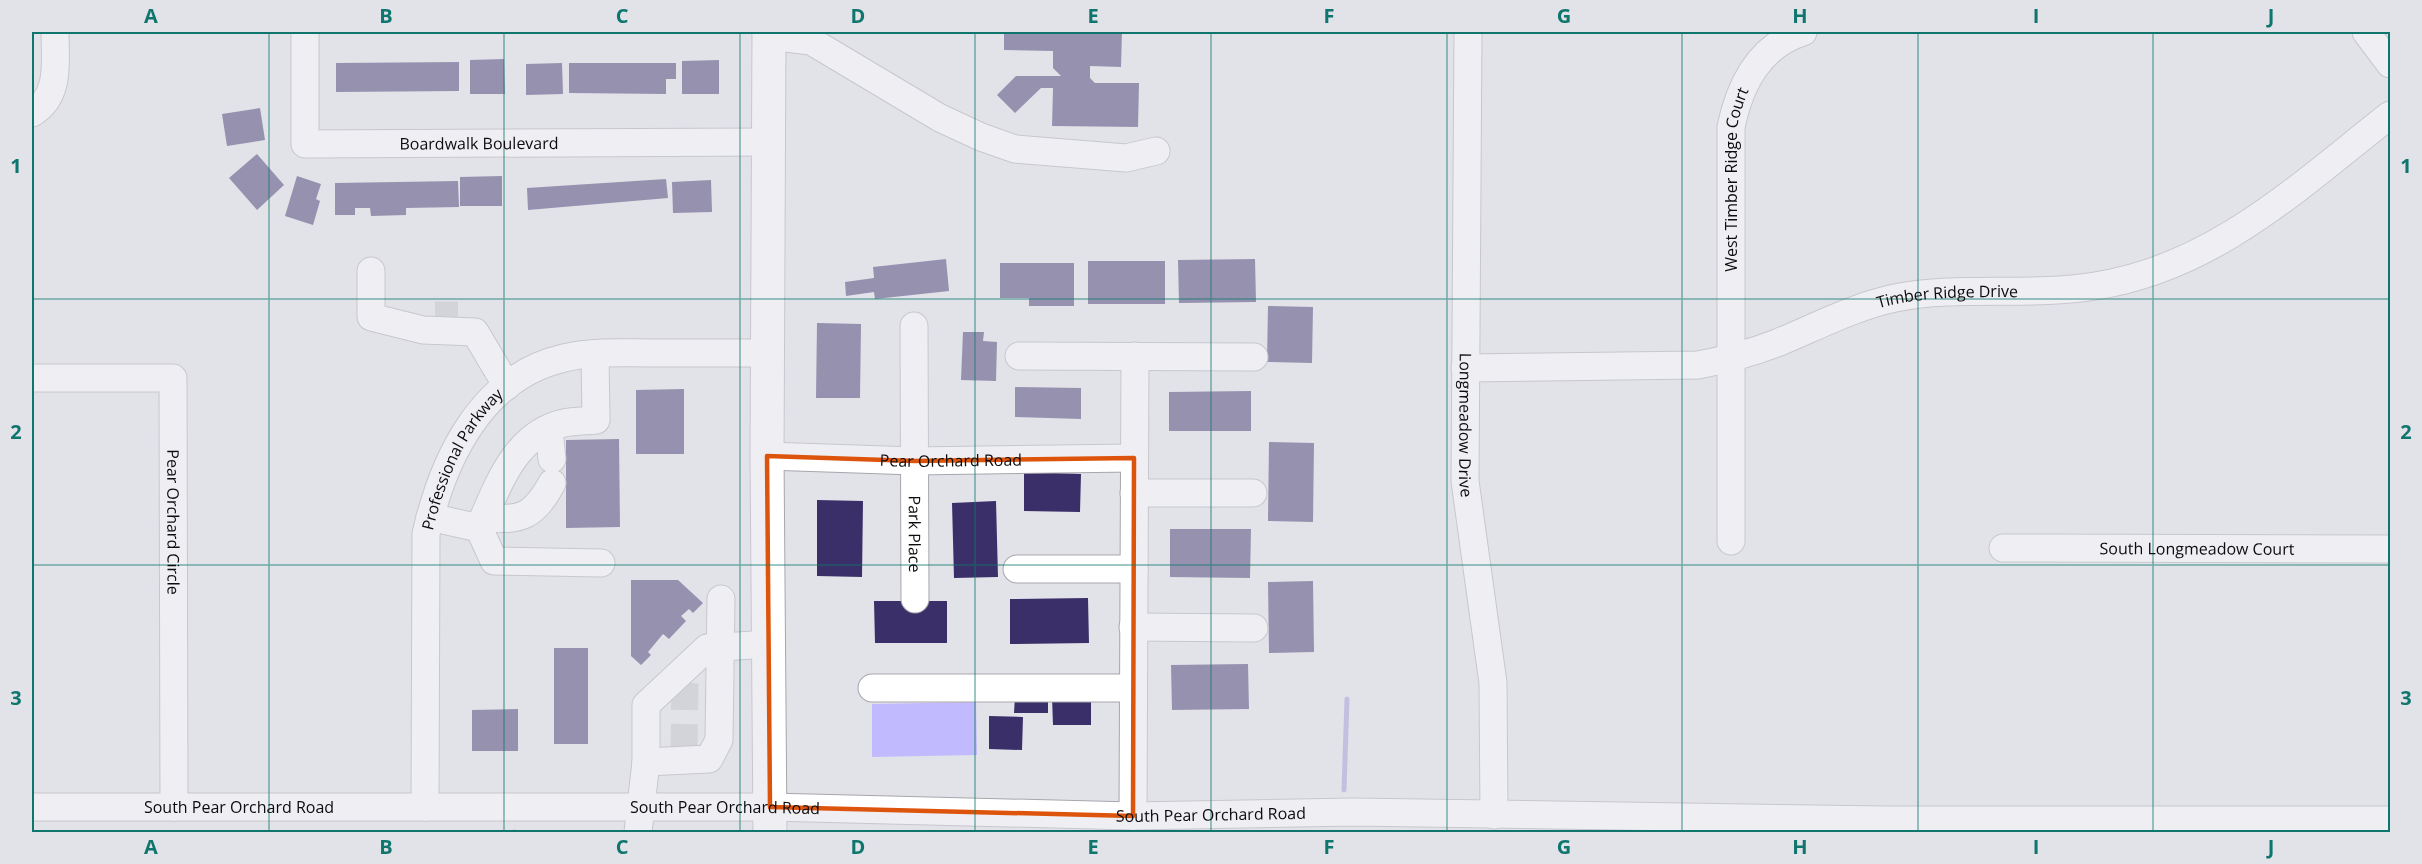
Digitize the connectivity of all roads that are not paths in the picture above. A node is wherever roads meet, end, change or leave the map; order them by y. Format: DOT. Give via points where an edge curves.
graph roads {
  1 [pos="55,32"];
  2 [pos="305,32"];
  3 [pos="1468,32"];
  4 [pos="1803,32"];
  5 [pos="2366,32"];
  6 [pos="769,34"];
  7 [pos="2391,64"];
  8 [pos="32,113"];
  9 [pos="2391,115"];
  10 [pos="769,142"];
  11 [pos="1156,151"];
  12 [pos="371,272"];
  13 [pos="456,320"];
  14 [pos="409,326"];
  15 [pos="914,326"];
  16 [pos="769,352"];
  17 [pos="595,354"];
  18 [pos="1019,356"];
  19 [pos="1135,356"];
  20 [pos="1254,357"];
  21 [pos="1730,359"];
  22 [pos="1465,368"];
  23 [pos="32,378"];
  24 [pos="507,386"];
  25 [pos="549,430"];
  26 [pos="767,456"];
  27 [pos="1134,458"];
  28 [pos="915,461"];
  29 [pos="1134,493"];
  30 [pos="1253,493"];
  31 [pos="430,517"];
  32 [pos="481,522"];
  33 [pos="1731,541"];
  34 [pos="2003,548"];
  35 [pos="2391,549"];
  36 [pos="601,563"];
  37 [pos="1017,568"];
  38 [pos="1134,569"];
  39 [pos="721,599"];
  40 [pos="915,599"];
  41 [pos="1133,627"];
  42 [pos="1254,628"];
  43 [pos="769,644"];
  44 [pos="721,646"];
  45 [pos="872,688"];
  46 [pos="1133,688"];
  47 [pos="646,762"];
  48 [pos="32,807"];
  49 [pos="174,807"];
  50 [pos="425,807"];
  51 [pos="1494,815"];
  52 [pos="1133,816"];
  53 [pos="640,820"];
  54 [pos="770,820"];
  55 [pos="2391,820"];
  56 [pos="1884,826"];
  1 -- 8 [label="street" via="56,74 50,97"];
  2 -- 10 [label="street, Boardwalk Boulevard" via="304,144"];
  3 -- 22 [label="street, Longmeadow Drive"];
  4 -- 21 [label="street, West Timber Ridge Court" via="1775,46 1759,61 1746,77 1736,101 1731,127"];
  5 -- 7 [label="street"];
  6 -- 10 [label="main road"];
  6 -- 11 [label="street" via="811,41 939,118 1015,149 1126,158"];
  9 -- 21 [label="street, Timber Ridge Drive" via="2237,233 2168,266 2096,286 1896,298 1849,311"];
  10 -- 16 [label="main road"];
  12 -- 14 [label="street" via="371,317"];
  13 -- 14 [label="street"];
  13 -- 14 [label="street" via="427,315"];
  13 -- 24 [label="street"];
  15 -- 28 [label="street, Park Place"];
  16 -- 17 [label="street, Professional Parkway"];
  16 -- 26 [label="main road"];
  17 -- 24 [label="street, Professional Parkway" via="563,358 534,369"];
  17 -- 25 [label="street" via="596,420 562,423"];
  18 -- 19 [label="street"];
  19 -- 20 [label="street"];
  19 -- 27 [label="street"];
  21 -- 22 [label="street, Timber Ridge Drive" via="1650,367"];
  21 -- 33 [label="street, West Timber Ridge Court"];
  22 -- 51 [label="street, Longmeadow Drive" via="1465,481 1493,683"];
  23 -- 49 [label="street, Pear Orchard Circle" via="172,378"];
  24 -- 31 [label="street, Professional Parkway" via="483,406 465,431 447,464"];
  25 -- 32 [label="street" via="515,454"];
  25 -- 32 [label="street" via="552,471 540,505 529,513 505,520"];
  26 -- 28 [label="street, Pear Orchard Road"];
  26 -- 43 [label="main road"];
  27 -- 28 [label="street, Pear Orchard Road"];
  27 -- 29 [label="street"];
  28 -- 40 [label="street, Park Place"];
  29 -- 30 [label="street"];
  29 -- 38 [label="street"];
  31 -- 32 [label="street"];
  31 -- 50 [label="street, Professional Parkway" via="426,534"];
  32 -- 36 [label="street" via="494,561"];
  34 -- 35 [label="street, South Longmeadow Court"];
  37 -- 38 [label="street"];
  38 -- 41 [label="street"];
  39 -- 44 [label="street"];
  41 -- 42 [label="street"];
  41 -- 46 [label="street"];
  43 -- 44 [label="street"];
  43 -- 54 [label="main road"];
  44 -- 47 [label="street" via="707,648 685,676 646,705"];
  44 -- 47 [label="street" via="718,740 709,759 684,756"];
  45 -- 46 [label="street"];
  46 -- 52 [label="street"];
  47 -- 53 [label="street"];
  48 -- 49 [label="street, South Pear Orchard Road"];
  49 -- 50 [label="street, South Pear Orchard Road"];
  50 -- 53 [label="street, South Pear Orchard Road"];
  51 -- 52 [label="street, South Pear Orchard Road" via="1353,812"];
  51 -- 56 [label="street, South Pear Orchard Road"];
  52 -- 54 [label="street, South Pear Orchard Road"];
  53 -- 54 [label="street, South Pear Orchard Road"];
  55 -- 56 [label="street, South Pear Orchard Road"];
}
